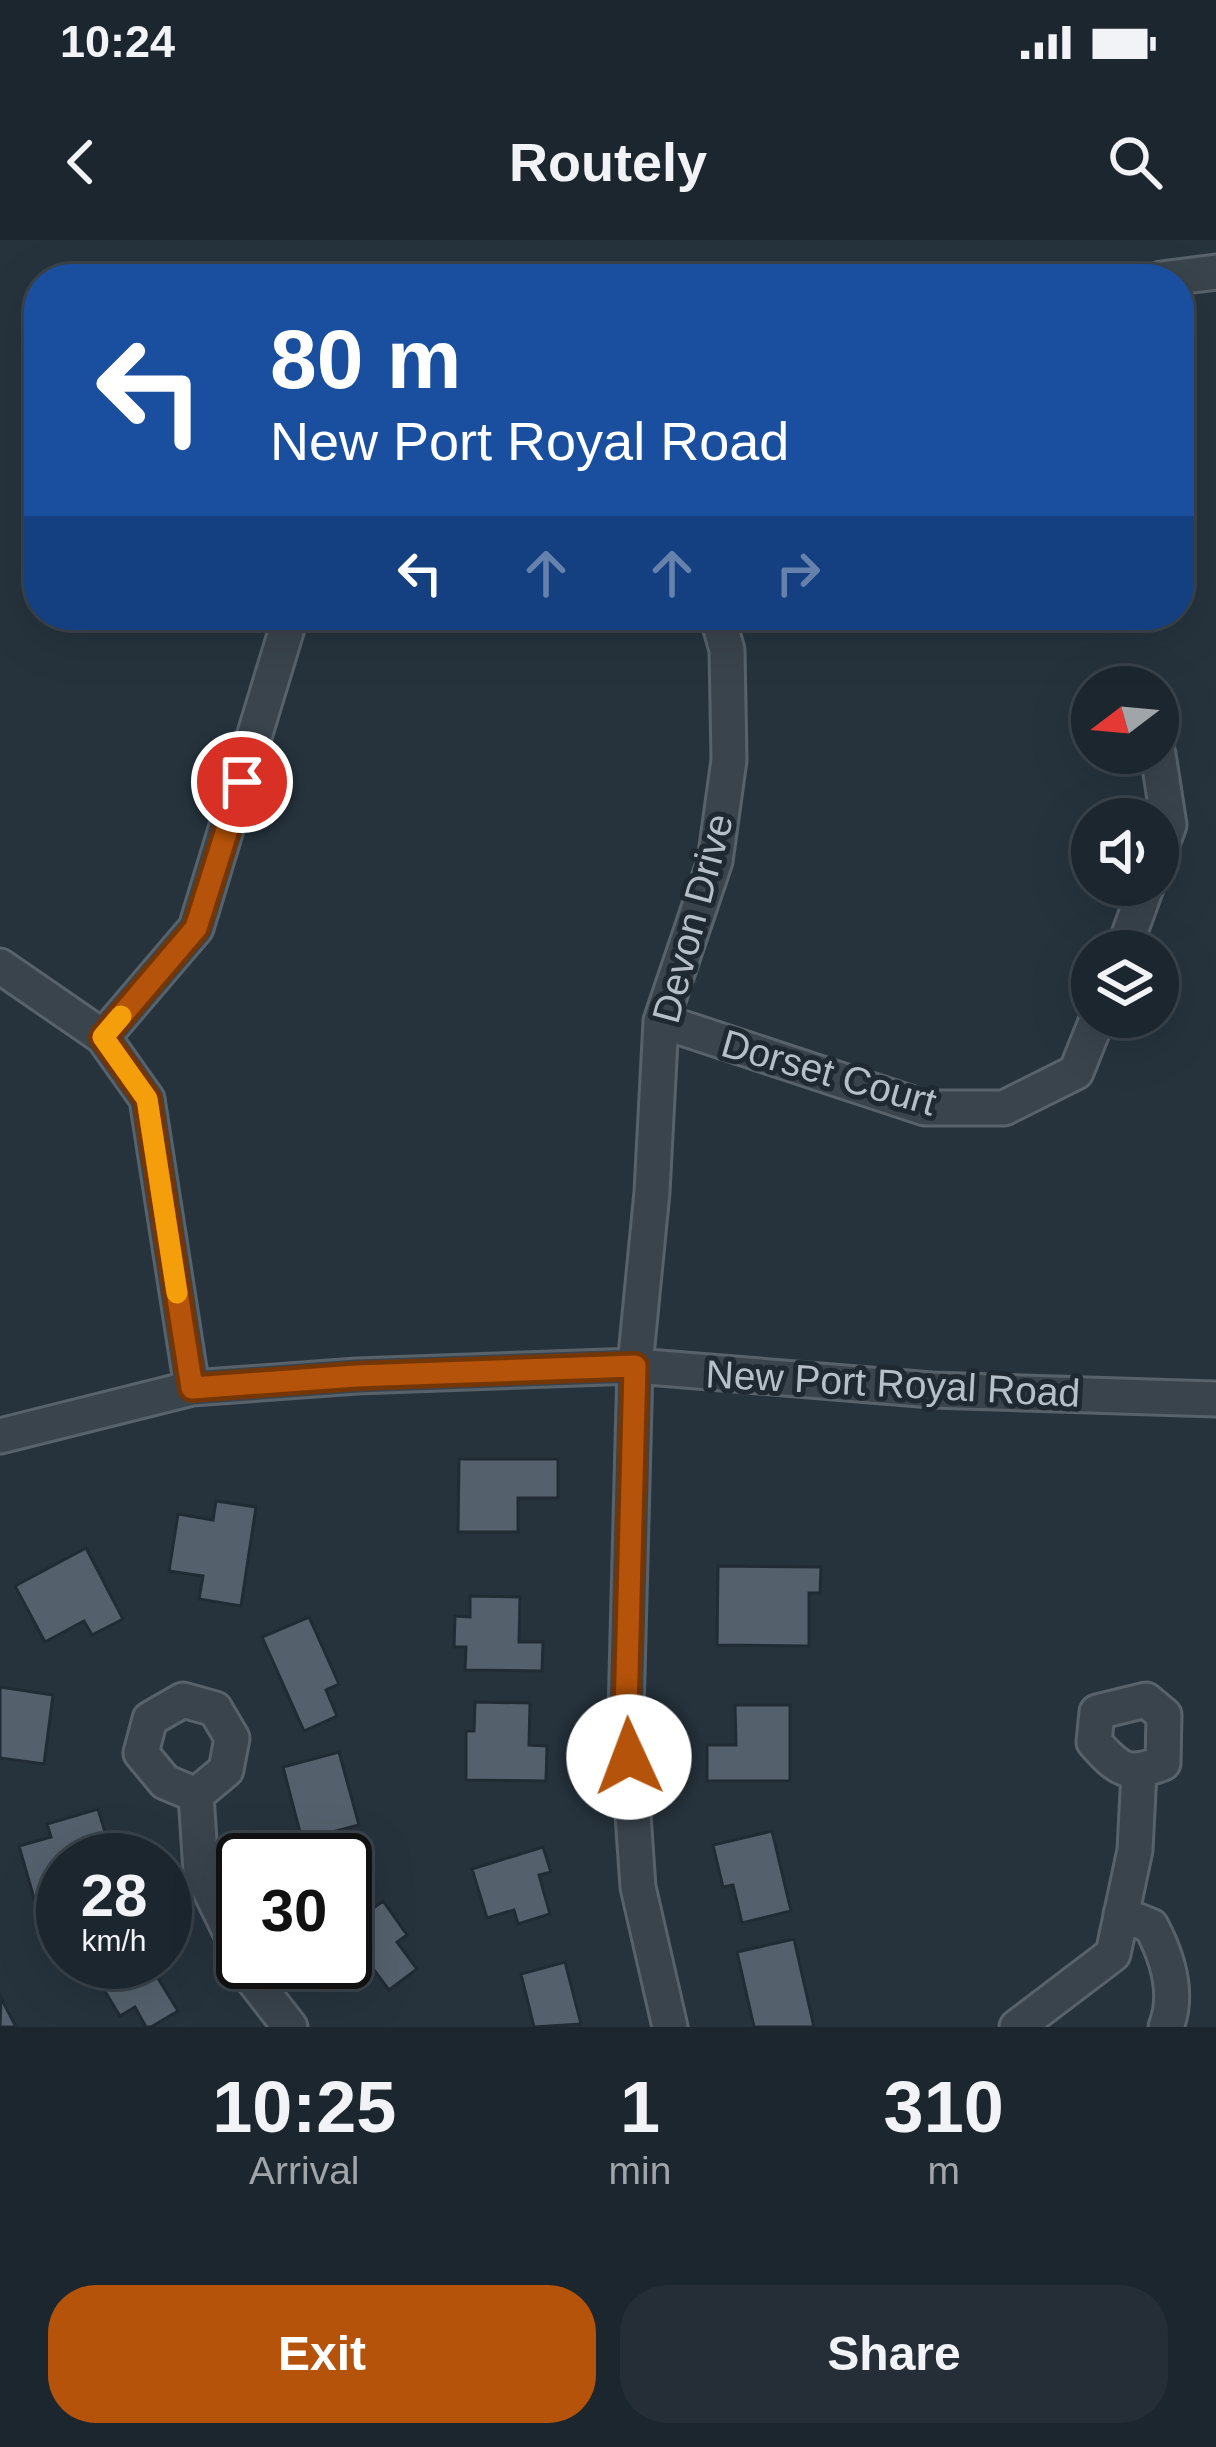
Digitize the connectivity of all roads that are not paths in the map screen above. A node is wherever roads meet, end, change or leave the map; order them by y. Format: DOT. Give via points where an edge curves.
graph roads {
  1 [pos="286,630"];
  2 [pos="721,630"];
  3 [pos="0,965"];
  4 [pos="661,1021"];
  5 [pos="103,1037"];
  6 [pos="1090,1038"];
  7 [pos="635,1366"];
  8 [pos="192,1388"];
  9 [pos="1216,1399"];
  10 [pos="0,1436"];
  11 [pos="1139,1772"];
  12 [pos="196,1795"];
  13 [pos="216,1903"];
  14 [pos="1120,1914"];
  15 [pos="260,1989"];
  16 [pos="290,2027"];
  17 [pos="670,2027"];
  18 [pos="1017,2027"];
  19 [pos="1166,2027"];
  1 -- 5 [label="street" via="196,928"];
  2 -- 4 [label="street, Devon Drive" via="729,760 715,861"];
  3 -- 5 [label="street"];
  4 -- 6 [label="street, Dorset Court" via="925,1108 1004,1108 1076,1072"];
  4 -- 7 [label="street, Devon Drive"];
  5 -- 8 [label="street" via="147,1099"];
  7 -- 8 [label="street, New Port Royal Road"];
  7 -- 9 [label="street, New Port Royal Road" via="932,1390"];
  7 -- 17 [label="street, Devon Drive" via="626,1714 638,1887"];
  8 -- 10 [label="street, New Port Royal Road"];
  11 -- 14 [label="street" via="1135,1850"];
  12 -- 13 [label="street" via="201,1872"];
  14 -- 18 [label="street" via="1113,1954"];
  14 -- 19 [label="street" via="1151,1926 1166,1954"];
  15 -- 16 [label="street"];
}
